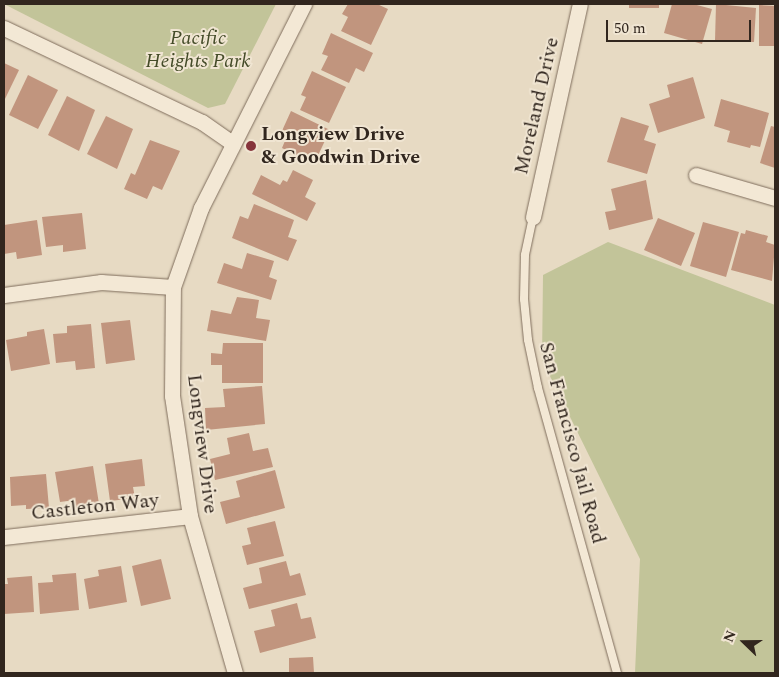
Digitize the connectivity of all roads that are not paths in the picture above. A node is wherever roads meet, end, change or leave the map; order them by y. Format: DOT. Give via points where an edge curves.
graph roads {
  1 [pos="304,4"];
  2 [pos="580,4"];
  3 [pos="4,28"];
  4 [pos="232,143"];
  5 [pos="696,175"];
  6 [pos="775,198"];
  7 [pos="533,217"];
  8 [pos="173,287"];
  9 [pos="4,295"];
  10 [pos="190,516"];
  11 [pos="4,537"];
  12 [pos="235,673"];
  13 [pos="617,673"];
  1 -- 4 [label="street, Longview Drive"];
  2 -- 7 [label="street, Moreland Drive"];
  3 -- 4 [label="street" via="202,122"];
  4 -- 8 [label="street, Longview Drive" via="201,208"];
  5 -- 6 [label="street"];
  7 -- 13 [label="lane, San Francisco Jail Road" via="525,264 528,340 538,388"];
  8 -- 9 [label="street" via="102,282"];
  8 -- 10 [label="street, Longview Drive" via="172,396"];
  10 -- 11 [label="street, Castleton Way"];
  10 -- 12 [label="street, Longview Drive"];
}
